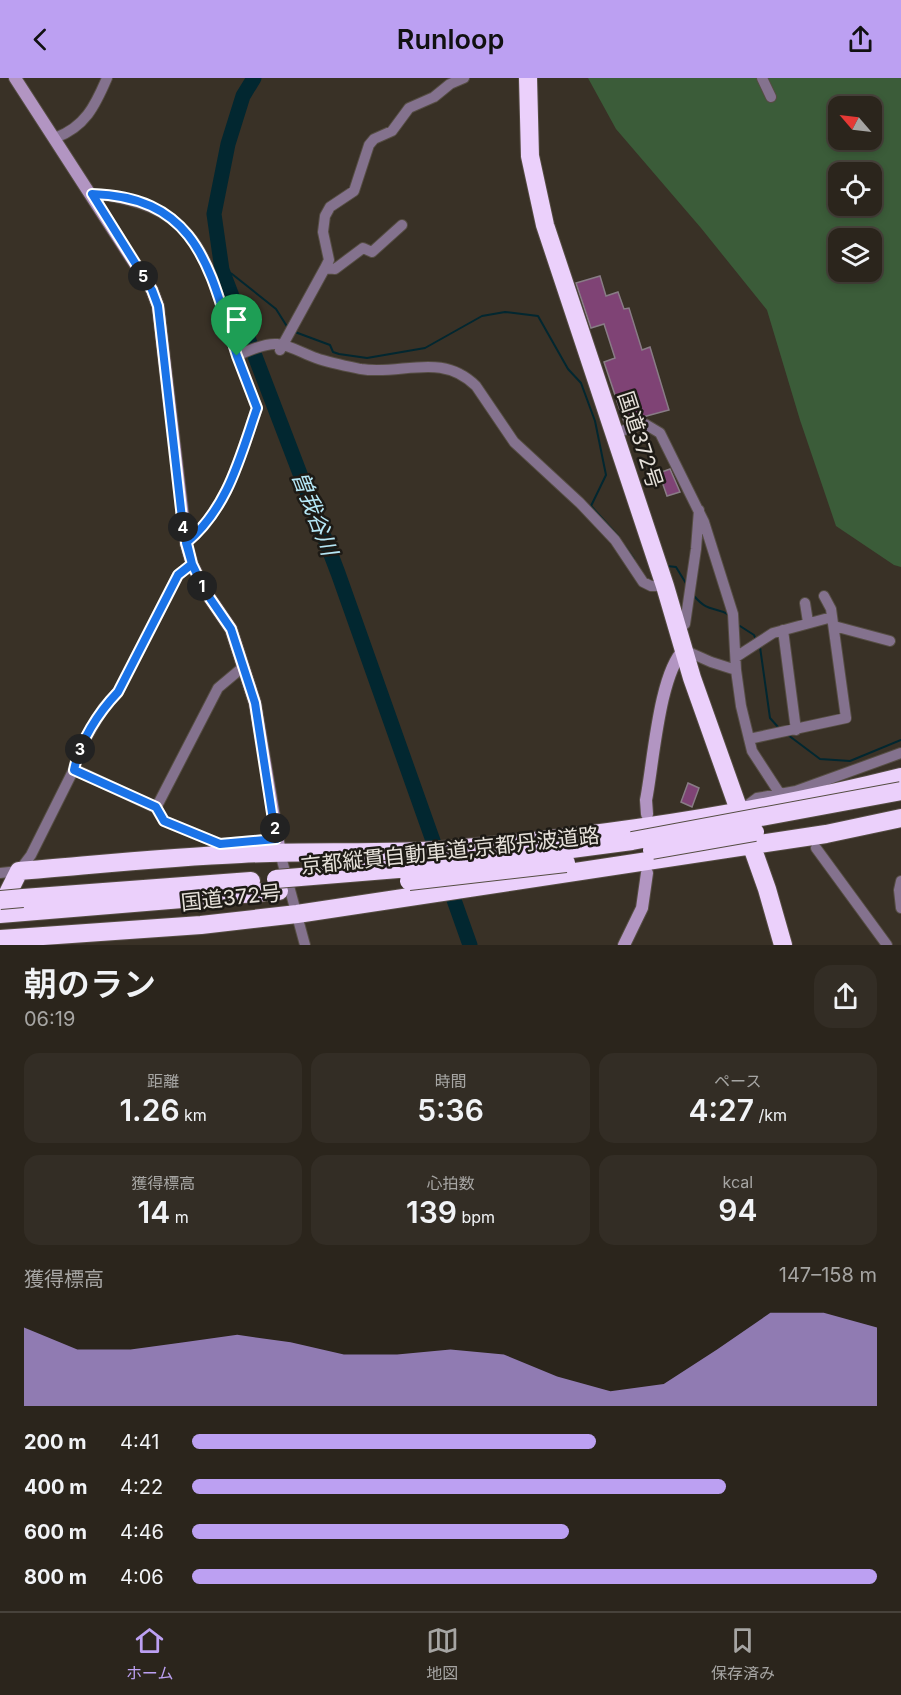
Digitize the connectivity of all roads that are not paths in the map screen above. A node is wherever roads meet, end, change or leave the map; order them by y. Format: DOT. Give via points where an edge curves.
graph roads {
  1 [pos="15,78"];
  2 [pos="107,78"];
  3 [pos="464,78"];
  4 [pos="528,78"];
  5 [pos="762,78"];
  6 [pos="771,97"];
  7 [pos="55,138"];
  8 [pos="92,194"];
  9 [pos="402,225"];
  10 [pos="325,268"];
  11 [pos="280,345"];
  12 [pos="240,355"];
  13 [pos="614,433"];
  14 [pos="699,510"];
  15 [pos="186,543"];
  16 [pos="192,564"];
  17 [pos="665,586"];
  18 [pos="824,596"];
  19 [pos="805,603"];
  20 [pos="833,621"];
  21 [pos="808,622"];
  22 [pos="677,630"];
  23 [pos="783,630"];
  24 [pos="890,641"];
  25 [pos="684,650"];
  26 [pos="736,657"];
  27 [pos="243,667"];
  28 [pos="736,670"];
  29 [pos="789,732"];
  30 [pos="749,739"];
  31 [pos="901,753"];
  32 [pos="74,770"];
  33 [pos="901,777"];
  34 [pos="901,791"];
  35 [pos="780,794"];
  36 [pos="901,804"];
  37 [pos="156,807"];
  38 [pos="739,810"];
  39 [pos="647,813"];
  40 [pos="901,818"];
  41 [pos="640,845"];
  42 [pos="750,845"];
  43 [pos="278,846"];
  44 [pos="816,848"];
  45 [pos="19,871"];
  46 [pos="0,873"];
  47 [pos="646,873"];
  48 [pos="901,881"];
  49 [pos="0,900"];
  50 [pos="901,908"];
  51 [pos="9,909"];
  52 [pos="297,914"];
  53 [pos="0,939"];
  54 [pos="305,945"];
  55 [pos="624,945"];
  56 [pos="783,945"];
  57 [pos="887,945"];
  1 -- 7 [label="street"];
  2 -- 7 [label="street" via="84,121 72,132"];
  3 -- 10 [label="street" via="409,108 392,131 372,141 354,191 330,207 325,216 322,232 329,260"];
  4 -- 13 [label="highway, 国道372号" via="530,156 536,190"];
  5 -- 6 [label="street"];
  7 -- 8 [label="street"];
  8 -- 12 [label="street" via="162,211 183,227 211,275"];
  8 -- 15 [label="street" via="158,306"];
  9 -- 10 [label="street" via="372,252 363,248 335,269"];
  10 -- 11 [label="street"];
  11 -- 12 [label="street"];
  11 -- 17 [label="street" via="361,369 383,371 425,366 468,379 514,442 609,534 642,582"];
  12 -- 15 [label="street" via="257,408 226,495"];
  13 -- 14 [label="street" via="645,424 660,433"];
  13 -- 17 [label="highway, 国道372号"];
  14 -- 22 [label="street" via="685,624"];
  14 -- 26 [label="street" via="733,614"];
  15 -- 16 [label="street"];
  16 -- 27 [label="street" via="231,629"];
  16 -- 32 [label="street" via="178,575 118,692 104,707 77,754"];
  17 -- 22 [label="highway, 国道372号"];
  18 -- 20 [label="street"];
  19 -- 21 [label="street"];
  20 -- 21 [label="street"];
  20 -- 24 [label="street"];
  20 -- 29 [label="street" via="846,718"];
  21 -- 23 [label="street"];
  22 -- 25 [label="highway, 国道372号"];
  23 -- 26 [label="street"];
  23 -- 29 [label="street"];
  25 -- 28 [label="street"];
  25 -- 38 [label="highway, 国道372号"];
  25 -- 39 [label="street" via="675,664 660,710"];
  26 -- 28 [label="street"];
  27 -- 37 [label="street" via="218,688"];
  27 -- 43 [label="street" via="255,703"];
  28 -- 30 [label="street"];
  29 -- 30 [label="street"];
  30 -- 35 [label="street" via="757,761"];
  31 -- 35 [label="street"];
  32 -- 37 [label="street"];
  32 -- 45 [label="street"];
  33 -- 38 [label="highway" via="828,795"];
  34 -- 41 [label="highway, 京都縦貫自動車道;京都丹波道路, bridge"];
  35 -- 38 [label="street" via="757,798"];
  36 -- 41 [label="highway, 京都縦貫自動車道;京都丹波道路, bridge" via="694,844"];
  37 -- 43 [label="street" via="164,821 220,844"];
  38 -- 42 [label="highway, 国道372号"];
  38 -- 43 [label="highway, 国道372号" via="607,830 405,852 326,854"];
  40 -- 42 [label="highway"];
  41 -- 51 [label="highway, 京都縦貫自動車道;京都丹波道路, bridge" via="444,878 278,885"];
  42 -- 52 [label="highway, 国道372号"];
  42 -- 56 [label="highway"];
  43 -- 45 [label="highway, 国道372号" via="206,856"];
  43 -- 52 [label="street"];
  44 -- 57 [label="street"];
  45 -- 46 [label="street"];
  45 -- 51 [label="highway"];
  47 -- 55 [label="street" via="642,908"];
  48 -- 50 [label="street"];
  49 -- 51 [label="highway, 京都縦貫自動車道;京都丹波道路, bridge"];
  52 -- 53 [label="highway, 国道372号"];
  52 -- 54 [label="street"];
}
